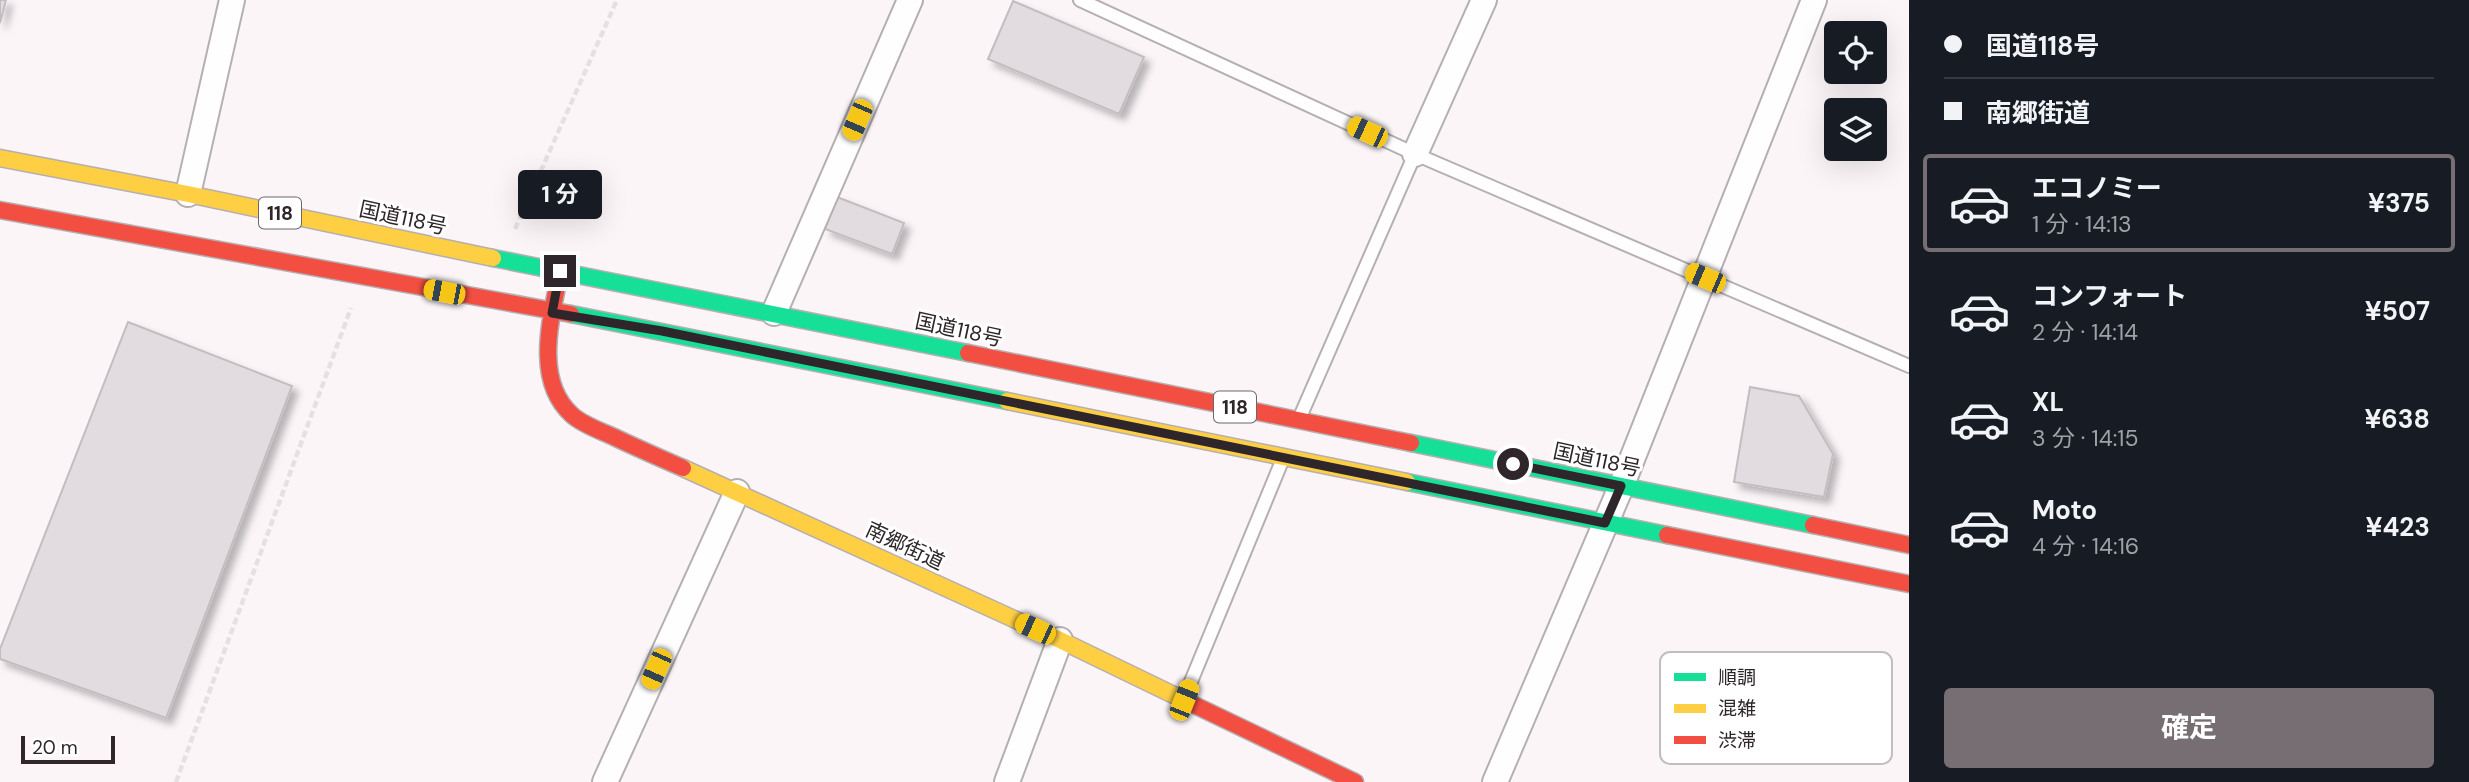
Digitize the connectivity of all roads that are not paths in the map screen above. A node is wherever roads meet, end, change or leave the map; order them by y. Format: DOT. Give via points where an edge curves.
graph roads {
  1 [pos="232,0"];
  2 [pos="910,0"];
  3 [pos="1080,0"];
  4 [pos="1484,0"];
  5 [pos="1814,0"];
  6 [pos="1415,154"];
  7 [pos="0,158"];
  8 [pos="188,194"];
  9 [pos="0,210"];
  10 [pos="560,271"];
  11 [pos="1705,278"];
  12 [pos="552,313"];
  13 [pos="774,313"];
  14 [pos="1909,366"];
  15 [pos="1298,420"];
  16 [pos="1283,458"];
  17 [pos="1621,486"];
  18 [pos="737,492"];
  19 [pos="1605,523"];
  20 [pos="1909,545"];
  21 [pos="1909,584"];
  22 [pos="1060,640"];
  23 [pos="1184,700"];
  24 [pos="605,782"];
  25 [pos="1007,782"];
  26 [pos="1355,782"];
  27 [pos="1495,782"];
  1 -- 8 [label="street"];
  2 -- 13 [label="street"];
  3 -- 6 [label="lane"];
  4 -- 6 [label="street"];
  5 -- 11 [label="street"];
  6 -- 11 [label="lane"];
  6 -- 15 [label="lane"];
  7 -- 8 [label="main road, 国道118号 / 118"];
  8 -- 10 [label="main road, 国道118号 / 118"];
  9 -- 12 [label="main road, 118"];
  10 -- 12 [label="main road, 南郷街道"];
  10 -- 13 [label="main road, 国道118号 / 118"];
  11 -- 14 [label="lane"];
  11 -- 17 [label="street"];
  12 -- 16 [label="main road, 118" via="662,331"];
  12 -- 18 [label="main road, 南郷街道" via="549,372 557,396 572,415"];
  13 -- 15 [label="main road, 国道118号 / 118"];
  15 -- 17 [label="main road, 国道118号 / 118"];
  16 -- 19 [label="main road, 118"];
  16 -- 23 [label="lane"];
  17 -- 19 [label="street"];
  17 -- 20 [label="main road, 国道118号 / 118"];
  18 -- 22 [label="main road, 南郷街道"];
  18 -- 24 [label="street"];
  19 -- 21 [label="main road, 118"];
  19 -- 27 [label="street"];
  22 -- 23 [label="main road, 南郷街道"];
  22 -- 25 [label="street"];
  23 -- 26 [label="main road, 南郷街道"];
}
